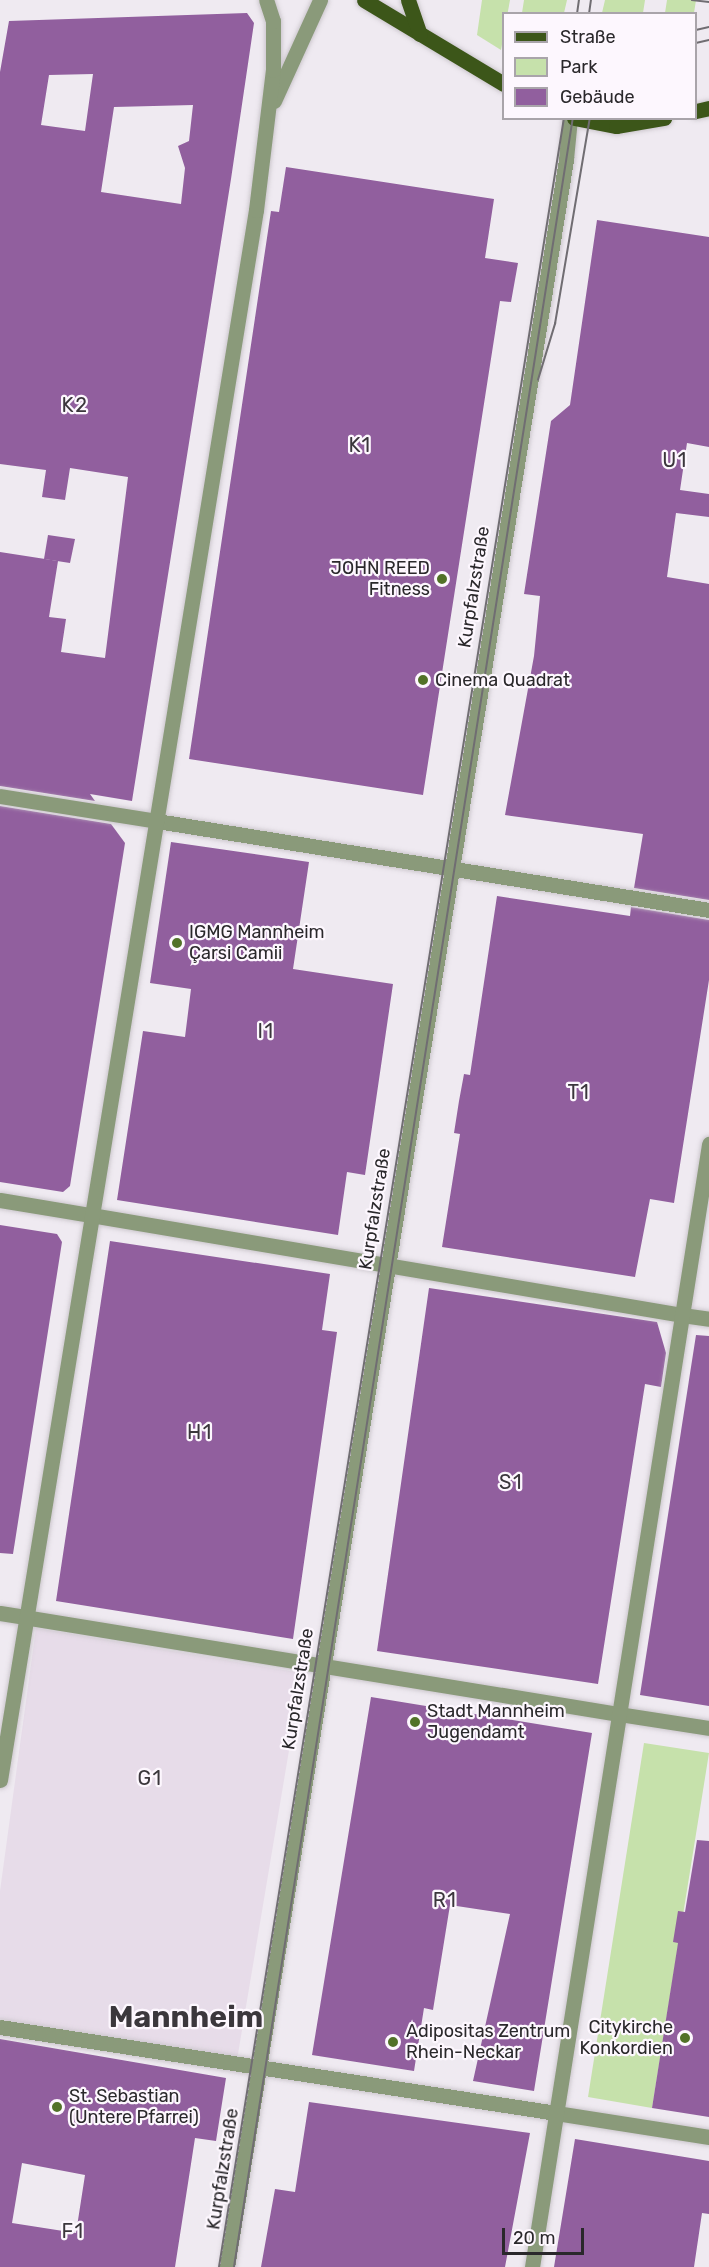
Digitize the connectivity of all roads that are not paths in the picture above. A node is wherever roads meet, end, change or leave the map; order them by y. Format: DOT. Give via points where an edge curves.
graph roads {
  1 [pos="266,0"];
  2 [pos="320,0"];
  3 [pos="364,0"];
  4 [pos="408,0"];
  5 [pos="420,34"];
  6 [pos="502,83"];
  7 [pos="270,111"];
  8 [pos="570,120"];
  9 [pos="584,120"];
  10 [pos="652,120"];
  11 [pos="0,796"];
  12 [pos="157,821"];
  13 [pos="449,867"];
  14 [pos="709,910"];
  15 [pos="709,1144"];
  16 [pos="0,1200"];
  17 [pos="91,1215"];
  18 [pos="386,1265"];
  19 [pos="682,1315"];
  20 [pos="709,1319"];
  21 [pos="0,1613"];
  22 [pos="24,1617"];
  23 [pos="322,1665"];
  24 [pos="619,1714"];
  25 [pos="709,1728"];
  26 [pos="0,1780"];
  27 [pos="0,2026"];
  28 [pos="260,2067"];
  29 [pos="556,2113"];
  30 [pos="709,2137"];
  31 [pos="227,2267"];
  32 [pos="532,2267"];
  1 -- 7 [label="street" via="273,21"];
  2 -- 7 [label="street"];
  3 -- 5 [label="main road"];
  4 -- 5 [label="main road"];
  5 -- 6 [label="main road"];
  7 -- 12 [label="street"];
  8 -- 13 [label="street, Kurpfalzstraße"];
  9 -- 10 [label="main road" via="616,126"];
  11 -- 12 [label="street"];
  12 -- 13 [label="street"];
  12 -- 17 [label="street"];
  13 -- 14 [label="street"];
  13 -- 18 [label="street, Kurpfalzstraße"];
  15 -- 19 [label="street"];
  16 -- 17 [label="street"];
  17 -- 18 [label="street"];
  17 -- 22 [label="street"];
  18 -- 19 [label="street"];
  18 -- 23 [label="street, Kurpfalzstraße"];
  19 -- 20 [label="street"];
  19 -- 24 [label="street"];
  21 -- 22 [label="street"];
  22 -- 23 [label="street"];
  22 -- 26 [label="street"];
  23 -- 24 [label="street"];
  23 -- 28 [label="street, Kurpfalzstraße"];
  24 -- 25 [label="street"];
  24 -- 29 [label="street"];
  27 -- 28 [label="street"];
  28 -- 29 [label="street"];
  28 -- 31 [label="street, Kurpfalzstraße"];
  29 -- 30 [label="street"];
  29 -- 32 [label="street"];
}
